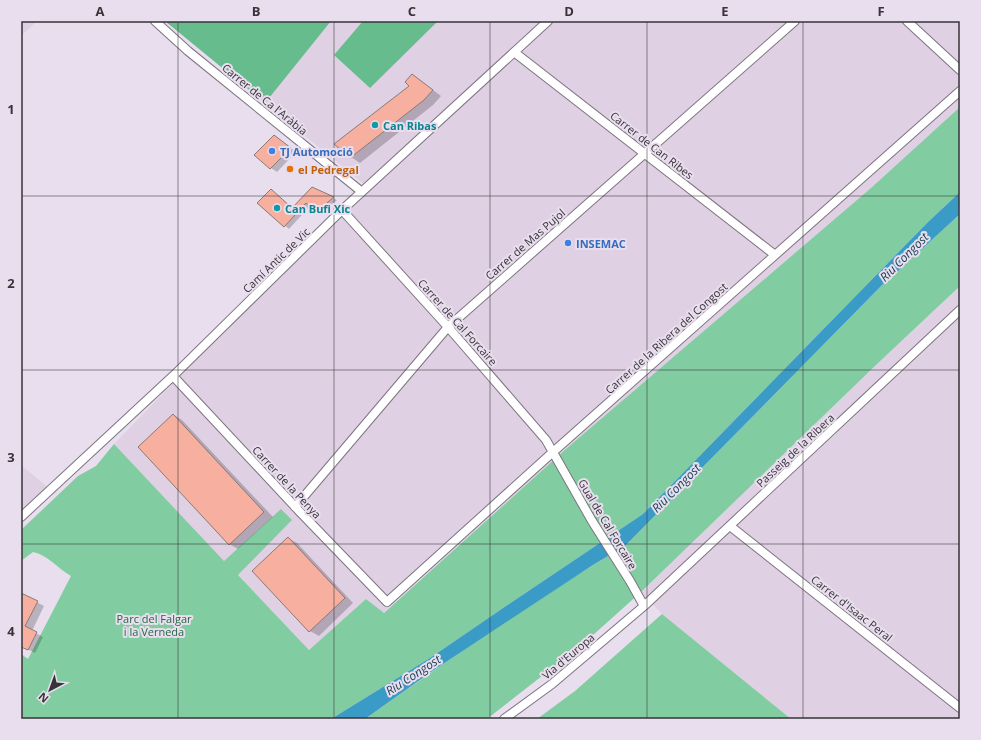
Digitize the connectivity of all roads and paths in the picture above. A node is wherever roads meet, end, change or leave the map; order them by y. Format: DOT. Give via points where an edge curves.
graph roads {
  1 [pos="156,21"];
  2 [pos="548,21"];
  3 [pos="795,21"];
  4 [pos="907,21"];
  5 [pos="514,52"];
  6 [pos="960,70"];
  7 [pos="960,91"];
  8 [pos="645,154"];
  9 [pos="362,192"];
  10 [pos="342,210"];
  11 [pos="775,255"];
  12 [pos="960,310"];
  13 [pos="448,327"];
  14 [pos="173,376"];
  15 [pos="553,452"];
  16 [pos="295,507"];
  17 [pos="21,517"];
  18 [pos="730,526"];
  19 [pos="387,602"];
  20 [pos="644,606"];
  21 [pos="960,708"];
  22 [pos="504,719"];
  1 -- 9 [label="street, Carrer de Ca l'Aràbia" via="188,51"];
  2 -- 5 [label="street, Camí Antic de Vic"];
  3 -- 8 [label="street, Carrer de Mas Pujol"];
  4 -- 6 [label="street"];
  5 -- 8 [label="street, Carrer de Can Ribes"];
  5 -- 9 [label="street, Camí Antic de Vic"];
  7 -- 11 [label="street, Carrer de la Ribera del Congost"];
  8 -- 11 [label="street, Carrer de Can Ribes"];
  8 -- 13 [label="street, Carrer de Mas Pujol"];
  9 -- 10 [label="street, Camí Antic de Vic"];
  10 -- 13 [label="street, Carrer de Cal Forcaire"];
  10 -- 14 [label="street, Camí Antic de Vic"];
  11 -- 15 [label="street, Carrer de la Ribera del Congost"];
  12 -- 18 [label="street, Passeig de la Ribera"];
  13 -- 15 [label="street, Carrer de Cal Forcaire" via="546,440"];
  13 -- 16 [label="street, Carrer de Mas Pujol"];
  14 -- 16 [label="street, Carrer de la Penya"];
  14 -- 17 [label="street, Camí Antic de Vic"];
  15 -- 19 [label="street, Carrer de la Ribera del Congost"];
  15 -- 20 [label="street, Gual de Cal Forcaire"];
  16 -- 19 [label="street, Carrer de la Penya"];
  18 -- 20 [label="street, Passeig de la Ribera"];
  18 -- 21 [label="street, Carrer d'Isaac Peral"];
  20 -- 22 [label="street, Via d'Europa" via="552,684"];
}
